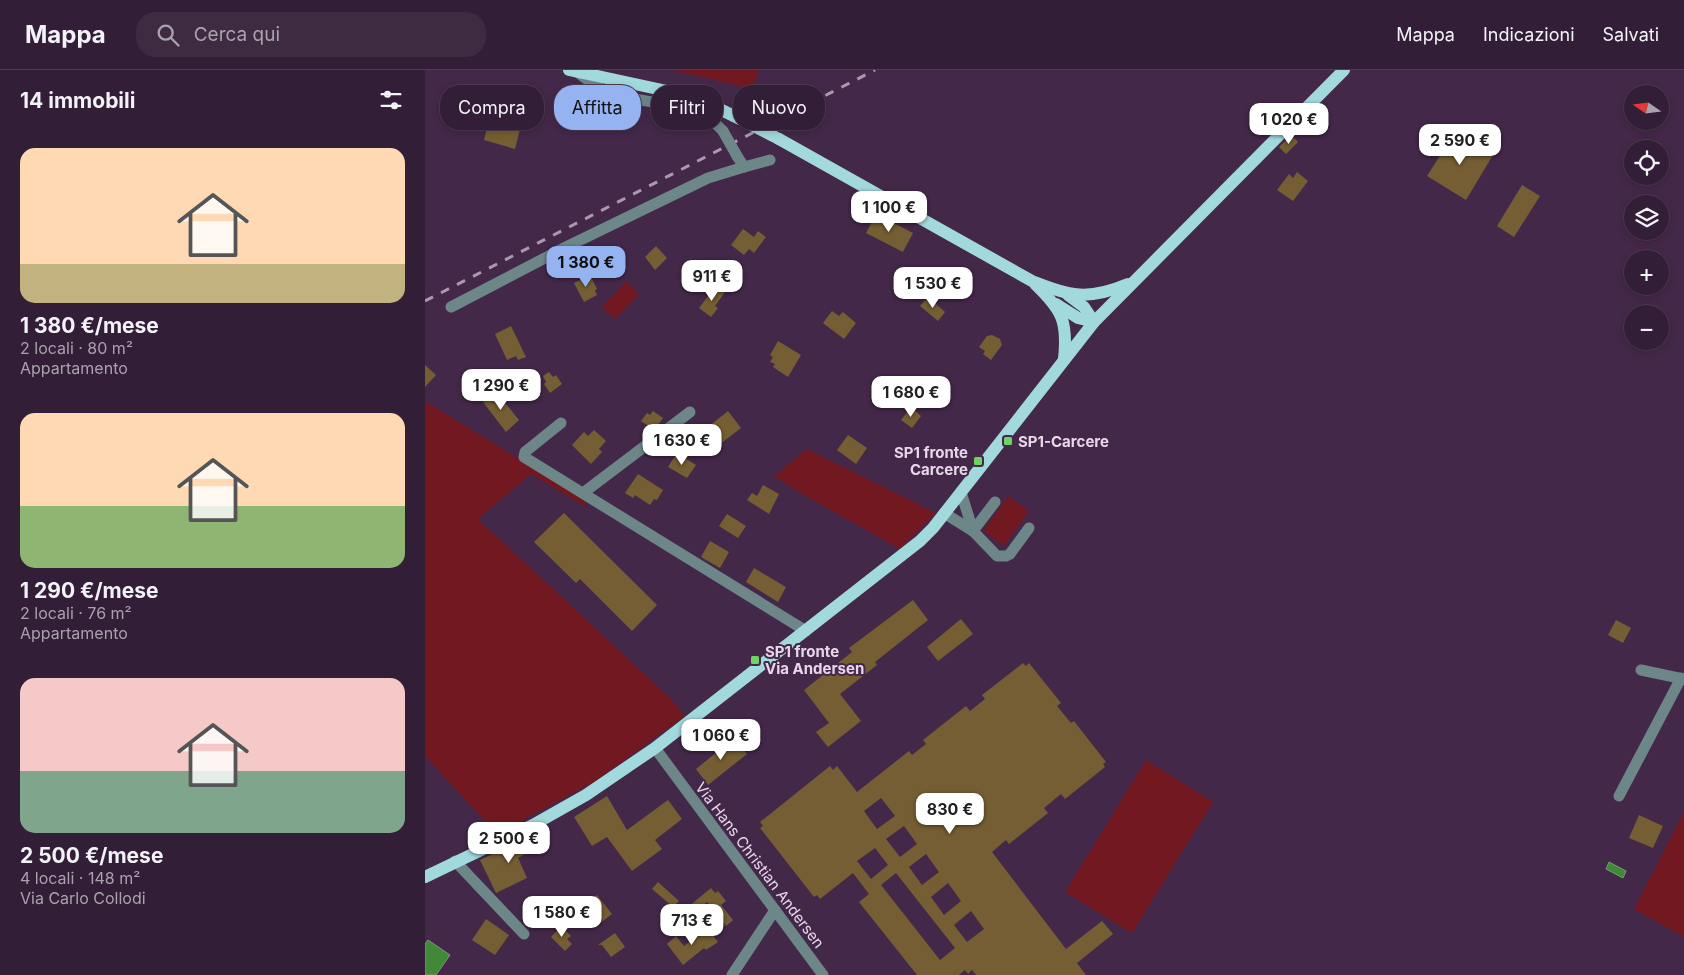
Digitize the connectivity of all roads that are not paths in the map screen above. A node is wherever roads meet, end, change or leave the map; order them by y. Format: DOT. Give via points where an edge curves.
graph roads {
  1 [pos="1344,70"];
  2 [pos="573,71"];
  3 [pos="771,160"];
  4 [pos="744,167"];
  5 [pos="1032,281"];
  6 [pos="1133,282"];
  7 [pos="1068,295"];
  8 [pos="1056,304"];
  9 [pos="451,307"];
  10 [pos="1094,322"];
  11 [pos="1064,360"];
  12 [pos="690,412"];
  13 [pos="561,423"];
  14 [pos="961,492"];
  15 [pos="583,493"];
  16 [pos="995,502"];
  17 [pos="944,514"];
  18 [pos="1029,528"];
  19 [pos="973,531"];
  20 [pos="805,631"];
  21 [pos="1641,670"];
  22 [pos="1682,678"];
  23 [pos="655,748"];
  24 [pos="1619,796"];
  25 [pos="455,861"];
  26 [pos="425,877"];
  27 [pos="775,910"];
  28 [pos="524,934"];
  29 [pos="732,975"];
  30 [pos="823,975"];
  1 -- 6 [label="main road"];
  2 -- 4 [label="street, bridge" via="608,92 690,112 717,124"];
  2 -- 5 [label="main road, bridge" via="695,97 741,118"];
  3 -- 4 [label="street"];
  4 -- 9 [label="street" via="708,178"];
  5 -- 7 [label="main road"];
  5 -- 8 [label="main road"];
  6 -- 7 [label="main road" via="1093,295"];
  6 -- 10 [label="main road"];
  7 -- 10 [label="main road" via="1084,307"];
  8 -- 10 [label="main road" via="1078,318"];
  8 -- 11 [label="main road" via="1066,339"];
  10 -- 11 [label="main road"];
  11 -- 14 [label="main road"];
  12 -- 15 [label="street"];
  13 -- 15 [label="street" via="525,452 524,457"];
  14 -- 17 [label="main road"];
  14 -- 19 [label="street"];
  15 -- 20 [label="street"];
  16 -- 19 [label="street"];
  17 -- 19 [label="street"];
  17 -- 20 [label="main road" via="920,541"];
  18 -- 19 [label="street" via="1006,556 997,556"];
  20 -- 23 [label="main road"];
  21 -- 22 [label="street"];
  22 -- 24 [label="street"];
  23 -- 25 [label="main road" via="587,795 533,825"];
  23 -- 27 [label="street, Via Hans Christian Andersen"];
  25 -- 26 [label="main road"];
  25 -- 28 [label="street"];
  27 -- 29 [label="street"];
  27 -- 30 [label="street, Via Hans Christian Andersen"];
}
